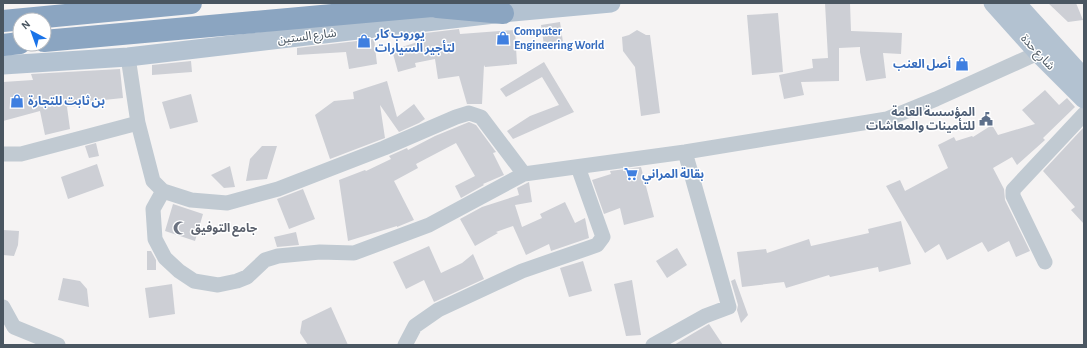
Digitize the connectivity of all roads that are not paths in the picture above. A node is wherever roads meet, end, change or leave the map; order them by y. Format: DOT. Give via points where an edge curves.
graph roads {
  1 [pos="611,3"];
  2 [pos="993,3"];
  3 [pos="1016,3"];
  4 [pos="181,4"];
  5 [pos="442,5"];
  6 [pos="503,13"];
  7 [pos="3,21"];
  8 [pos="52,40"];
  9 [pos="1038,53"];
  10 [pos="128,57"];
  11 [pos="3,66"];
  12 [pos="1084,78"];
  13 [pos="1084,99"];
  14 [pos="1084,114"];
  15 [pos="138,123"];
  16 [pos="685,152"];
  17 [pos="3,154"];
  18 [pos="578,167"];
  19 [pos="524,174"];
  20 [pos="163,192"];
  21 [pos="1045,262"];
  22 [pos="3,307"];
  23 [pos="9,330"];
  24 [pos="58,345"];
  25 [pos="405,345"];
  26 [pos="653,345"];
  1 -- 6 [label="main road, شارع الستين"];
  2 -- 9 [label="main road, شارع حدة"];
  3 -- 12 [label="main road, شارع حدة"];
  4 -- 7 [label="highway"];
  5 -- 6 [label="highway, شارع الستين"];
  5 -- 8 [label="highway, شارع الستين"];
  6 -- 10 [label="main road, شارع الستين"];
  9 -- 13 [label="main road, شارع حدة"];
  9 -- 16 [label="street" via="887,118"];
  10 -- 11 [label="main road, شارع الستين"];
  10 -- 15 [label="street"];
  14 -- 21 [label="street" via="1012,190"];
  15 -- 17 [label="street" via="21,154"];
  15 -- 20 [label="street" via="153,180"];
  16 -- 18 [label="street"];
  16 -- 26 [label="street" via="729,307 705,316"];
  18 -- 19 [label="street"];
  18 -- 25 [label="street" via="604,237 601,241 597,245 522,271 438,310 415,326"];
  19 -- 20 [label="street" via="481,117 469,113 278,189 227,203 191,200"];
  19 -- 20 [label="street" via="429,225 354,253 320,252 278,256 265,260 247,277 218,285 194,281 165,258 155,239 154,209"];
  22 -- 23 [label="street"];
  23 -- 24 [label="street"];
}
